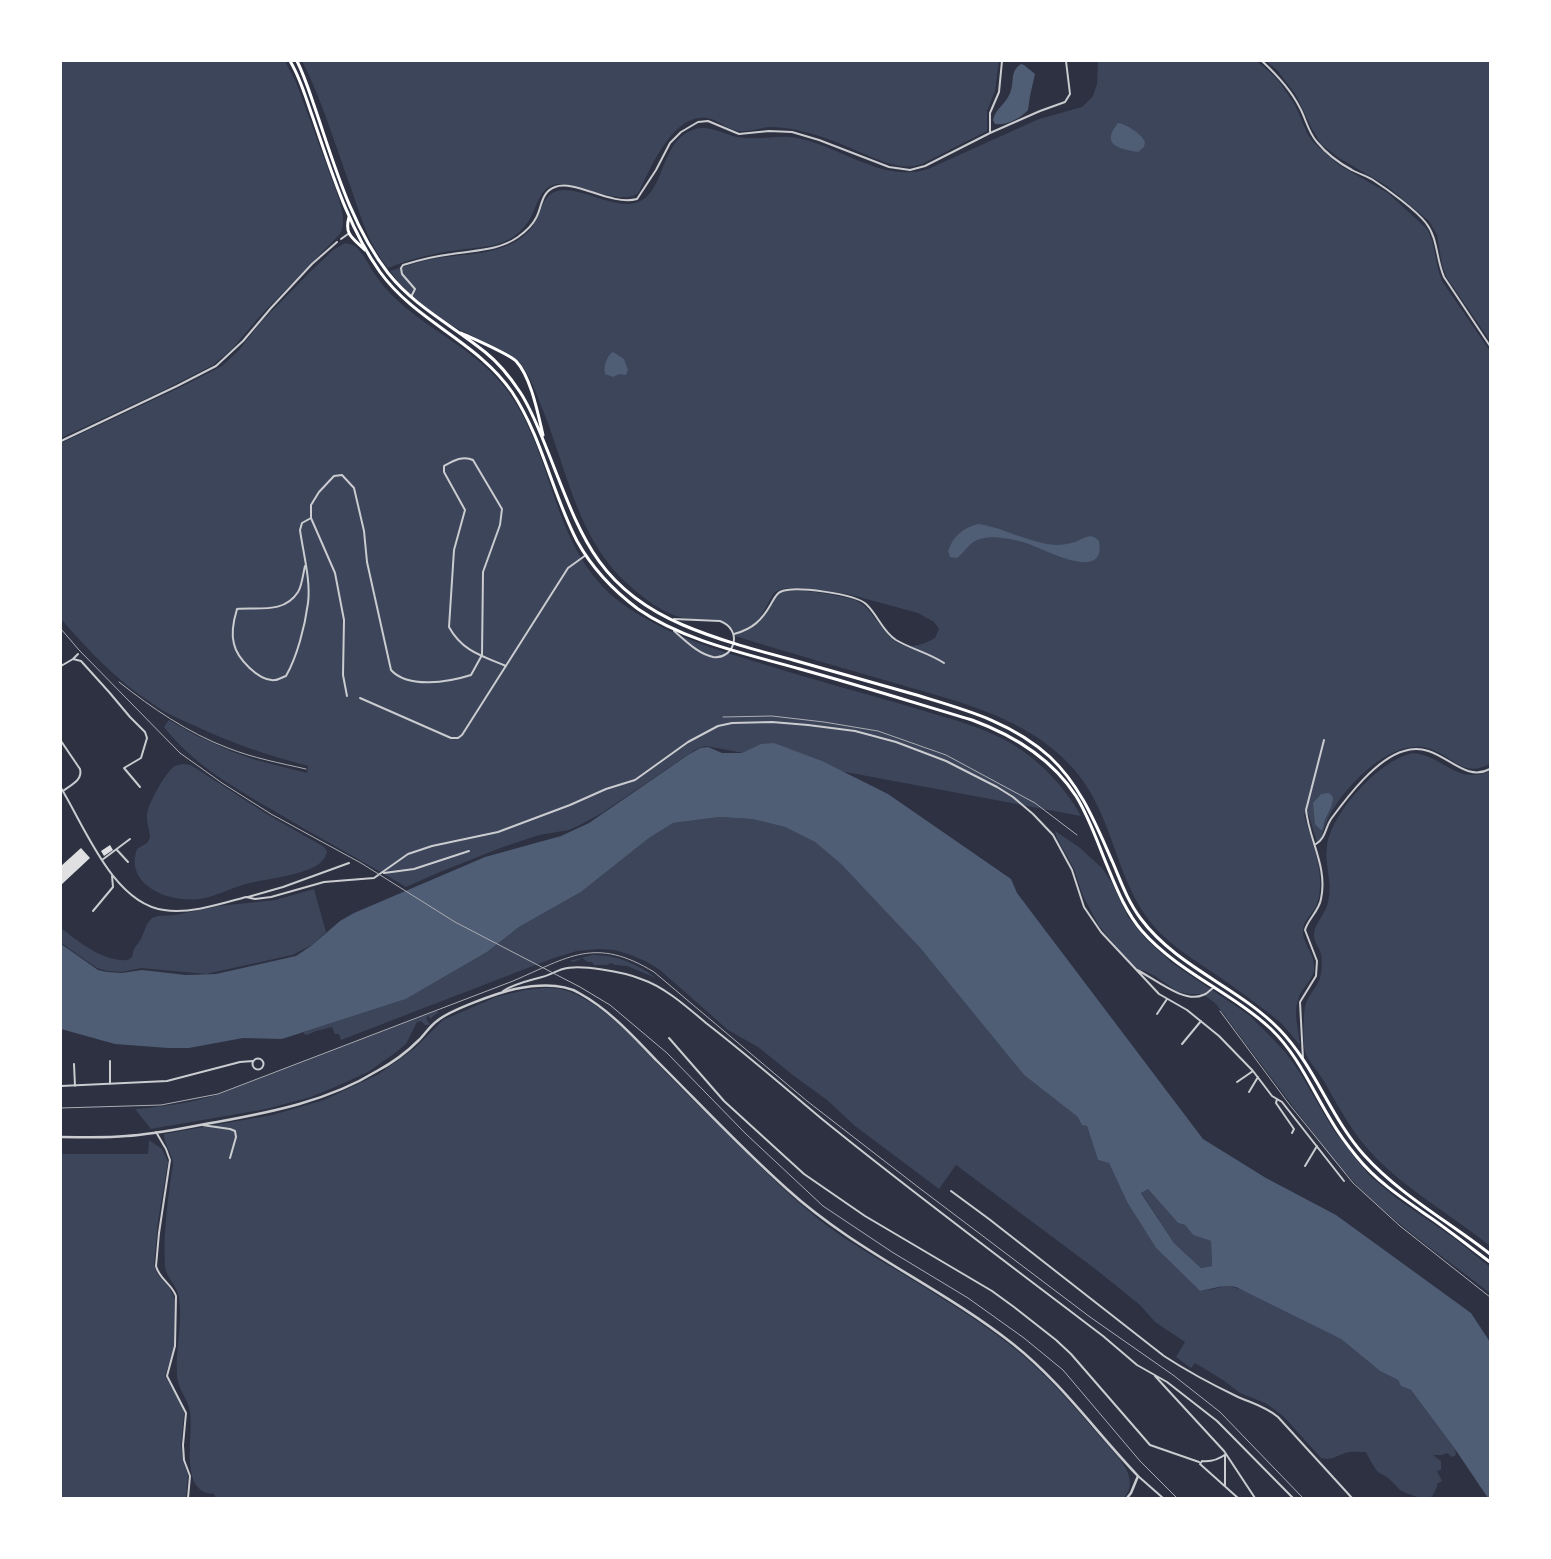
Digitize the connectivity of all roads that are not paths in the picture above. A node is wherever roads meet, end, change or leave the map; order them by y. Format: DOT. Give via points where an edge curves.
graph roads {
  1 [pos="290,61"];
  2 [pos="297,61"];
  3 [pos="1002,61"];
  4 [pos="1066,61"];
  5 [pos="1262,61"];
  6 [pos="990,133"];
  7 [pos="349,216"];
  8 [pos="348,234"];
  9 [pos="341,239"];
  10 [pos="337,242"];
  11 [pos="367,252"];
  12 [pos="411,298"];
  13 [pos="452,329"];
  14 [pos="1490,346"];
  15 [pos="61,441"];
  16 [pos="544,442"];
  17 [pos="311,518"];
  18 [pos="586,555"];
  19 [pos="305,566"];
  20 [pos="670,619"];
  21 [pos="668,626"];
  22 [pos="734,634"];
  23 [pos="78,654"];
  24 [pos="482,656"];
  25 [pos="73,659"];
  26 [pos="944,663"];
  27 [pos="61,666"];
  28 [pos="506,666"];
  29 [pos="346,696"];
  30 [pos="360,698"];
  31 [pos="1324,740"];
  32 [pos="61,741"];
  33 [pos="1490,769"];
  34 [pos="140,787"];
  35 [pos="62,790"];
  36 [pos="130,840"];
  37 [pos="1316,844"];
  38 [pos="117,850"];
  39 [pos="469,851"];
  40 [pos="102,860"];
  41 [pos="128,862"];
  42 [pos="349,863"];
  43 [pos="109,872"];
  44 [pos="383,874"];
  45 [pos="246,898"];
  46 [pos="93,911"];
  47 [pos="1135,969"];
  48 [pos="1214,987"];
  49 [pos="501,992"];
  50 [pos="1167,999"];
  51 [pos="1157,1014"];
  52 [pos="1201,1021"];
  53 [pos="669,1038"];
  54 [pos="1182,1044"];
  55 [pos="1303,1059"];
  56 [pos="110,1061"];
  57 [pos="253,1061"];
  58 [pos="74,1064"];
  59 [pos="1253,1071"];
  60 [pos="1258,1077"];
  61 [pos="1237,1082"];
  62 [pos="110,1084"];
  63 [pos="61,1086"];
  64 [pos="75,1086"];
  65 [pos="1250,1092"];
  66 [pos="1277,1099"];
  67 [pos="200,1125"];
  68 [pos="156,1132"];
  69 [pos="1292,1133"];
  70 [pos="61,1137"];
  71 [pos="1317,1146"];
  72 [pos="230,1158"];
  73 [pos="1305,1166"];
  74 [pos="1344,1181"];
  75 [pos="951,1191"];
  76 [pos="1490,1254"];
  77 [pos="1490,1262"];
  78 [pos="1154,1374"];
  79 [pos="1225,1455"];
  80 [pos="1199,1462"];
  81 [pos="1138,1476"];
  82 [pos="1225,1486"];
  83 [pos="1131,1493"];
  84 [pos="188,1498"];
  85 [pos="1127,1498"];
  86 [pos="1133,1498"];
  87 [pos="1163,1498"];
  88 [pos="1238,1498"];
  89 [pos="1256,1498"];
  90 [pos="1294,1498"];
  91 [pos="1352,1498"];
  1 -- 7 [label="highway"];
  2 -- 12 [label="highway" via="366,240 378,260"];
  3 -- 6 [label="street" via="999,92 990,113"];
  4 -- 6 [label="street" via="1070,89 1067,100"];
  5 -- 14 [label="street" via="1294,98 1308,128 1325,150 1343,165 1372,179 1425,222 1435,240 1444,277"];
  6 -- 12 [label="street" via="925,166 910,170 889,167 792,132 739,134 708,121 698,122 670,143 636,199 614,199 569,186 555,187 546,194 532,224 510,242 404,265 402,274 416,289"];
  7 -- 8 [label="highway"];
  7 -- 11 [label="highway"];
  8 -- 9 [label="street"];
  8 -- 11 [label="highway"];
  10 -- 15 [label="street" via="312,264 216,366"];
  11 -- 18 [label="highway" via="400,296 469,346 511,391 533,431 568,521"];
  12 -- 13 [label="highway"];
  13 -- 16 [label="highway" via="489,355 503,370 523,397"];
  13 -- 16 [label="highway" via="515,360 536,403"];
  16 -- 20 [label="highway" via="579,530 592,552 620,587"];
  17 -- 19 [label="street" via="302,523 300,530"];
  17 -- 24 [label="street" via="311,506 319,492 334,476 342,475 354,488 390,670 398,678 452,681 471,675"];
  17 -- 29 [label="street" via="335,572 345,630 343,675"];
  18 -- 21 [label="highway" via="624,598"];
  18 -- 28 [label="street" via="568,568"];
  19 -- 19 [label="street" via="308,602 295,661 286,676 274,680 262,677 244,664 234,644 237,609 270,609 285,605 298,592"];
  20 -- 22 [label="street" via="720,621"];
  20 -- 55 [label="highway" via="761,651 981,715 1017,732 1061,768 1085,802 1133,908 1155,936 1175,954 1266,1017"];
  21 -- 22 [label="street" via="700,652 712,657 729,651"];
  21 -- 48 [label="highway" via="706,641 972,720 1028,747 1056,772 1085,812 1134,920 1167,955"];
  22 -- 26 [label="street" via="758,623 781,591 842,594 864,602 883,628 897,640"];
  23 -- 25 [label="street"];
  24 -- 24 [label="street" via="467,650 449,627 454,550 465,510 444,472 444,466 468,457 473,460 502,509 500,525 483,572"];
  24 -- 28 [label="street"];
  25 -- 27 [label="street"];
  25 -- 34 [label="street" via="80,660 145,732 147,738 141,758 124,768"];
  28 -- 30 [label="street" via="458,738 450,738"];
  31 -- 37 [label="street" via="1306,810"];
  32 -- 35 [label="street" via="81,774 78,780"];
  33 -- 37 [label="street" via="1469,772 1440,755 1418,748 1396,754 1362,780 1331,820 1323,839"];
  35 -- 40 [label="street"];
  36 -- 38 [label="street"];
  37 -- 55 [label="street" via="1322,872 1322,897 1305,930 1317,962 1316,976 1300,1002"];
  38 -- 40 [label="street"];
  38 -- 41 [label="street"];
  39 -- 44 [label="street" via="414,870"];
  40 -- 43 [label="street"];
  42 -- 45 [label="street"];
  43 -- 45 [label="street" via="138,899 163,910 195,908"];
  43 -- 46 [label="street" via="113,888"];
  44 -- 45 [label="street" via="364,880 324,882 271,897"];
  44 -- 47 [label="street" via="400,859 418,851 498,832 635,780 688,742 718,726 772,722 833,727 871,734 928,753 1013,797 1053,835 1072,870 1084,907"];
  47 -- 48 [label="street" via="1180,994 1203,996"];
  47 -- 50 [label="street"];
  48 -- 77 [label="highway" via="1255,1016 1290,1050 1332,1123 1368,1169"];
  49 -- 67 [label="street" via="438,1019 410,1048 354,1084 292,1107"];
  49 -- 78 [label="street" via="514,984 577,967 648,981 740,1049 886,1171"];
  49 -- 81 [label="street" via="532,986 557,986 569,988 602,1008 628,1029 773,1176 812,1211 1015,1345 1064,1392"];
  50 -- 51 [label="street"];
  50 -- 52 [label="street"];
  52 -- 54 [label="street"];
  52 -- 59 [label="street"];
  53 -- 80 [label="street" via="724,1101 804,1174 865,1216 1014,1307 1071,1354 1150,1445"];
  55 -- 76 [label="highway" via="1342,1127 1364,1155 1396,1186"];
  56 -- 62 [label="street"];
  57 -- 57 [label="street" via="256,1058 261,1060 262,1066 255,1068"];
  57 -- 62 [label="street" via="167,1081"];
  58 -- 64 [label="street"];
  59 -- 60 [label="street"];
  59 -- 61 [label="street"];
  60 -- 65 [label="street"];
  60 -- 66 [label="street"];
  62 -- 64 [label="street"];
  63 -- 64 [label="street"];
  66 -- 69 [label="street" via="1276,1103 1294,1129"];
  66 -- 71 [label="street"];
  67 -- 68 [label="street"];
  67 -- 72 [label="street" via="235,1131"];
  68 -- 70 [label="street" via="121,1137"];
  68 -- 84 [label="street" via="170,1160 156,1266 176,1296 176,1346 167,1376 186,1413 183,1444 190,1476"];
  71 -- 73 [label="street"];
  71 -- 74 [label="street"];
  75 -- 91 [label="street" via="1164,1356 1269,1410"];
  78 -- 79 [label="street"];
  78 -- 90 [label="street" via="1217,1421"];
  79 -- 80 [label="street" via="1213,1461"];
  79 -- 82 [label="street"];
  79 -- 89 [label="street"];
  80 -- 82 [label="street"];
  81 -- 83 [label="street"];
  81 -- 87 [label="street"];
  82 -- 88 [label="street"];
  83 -- 85 [label="street"];
  83 -- 86 [label="street"];
}
